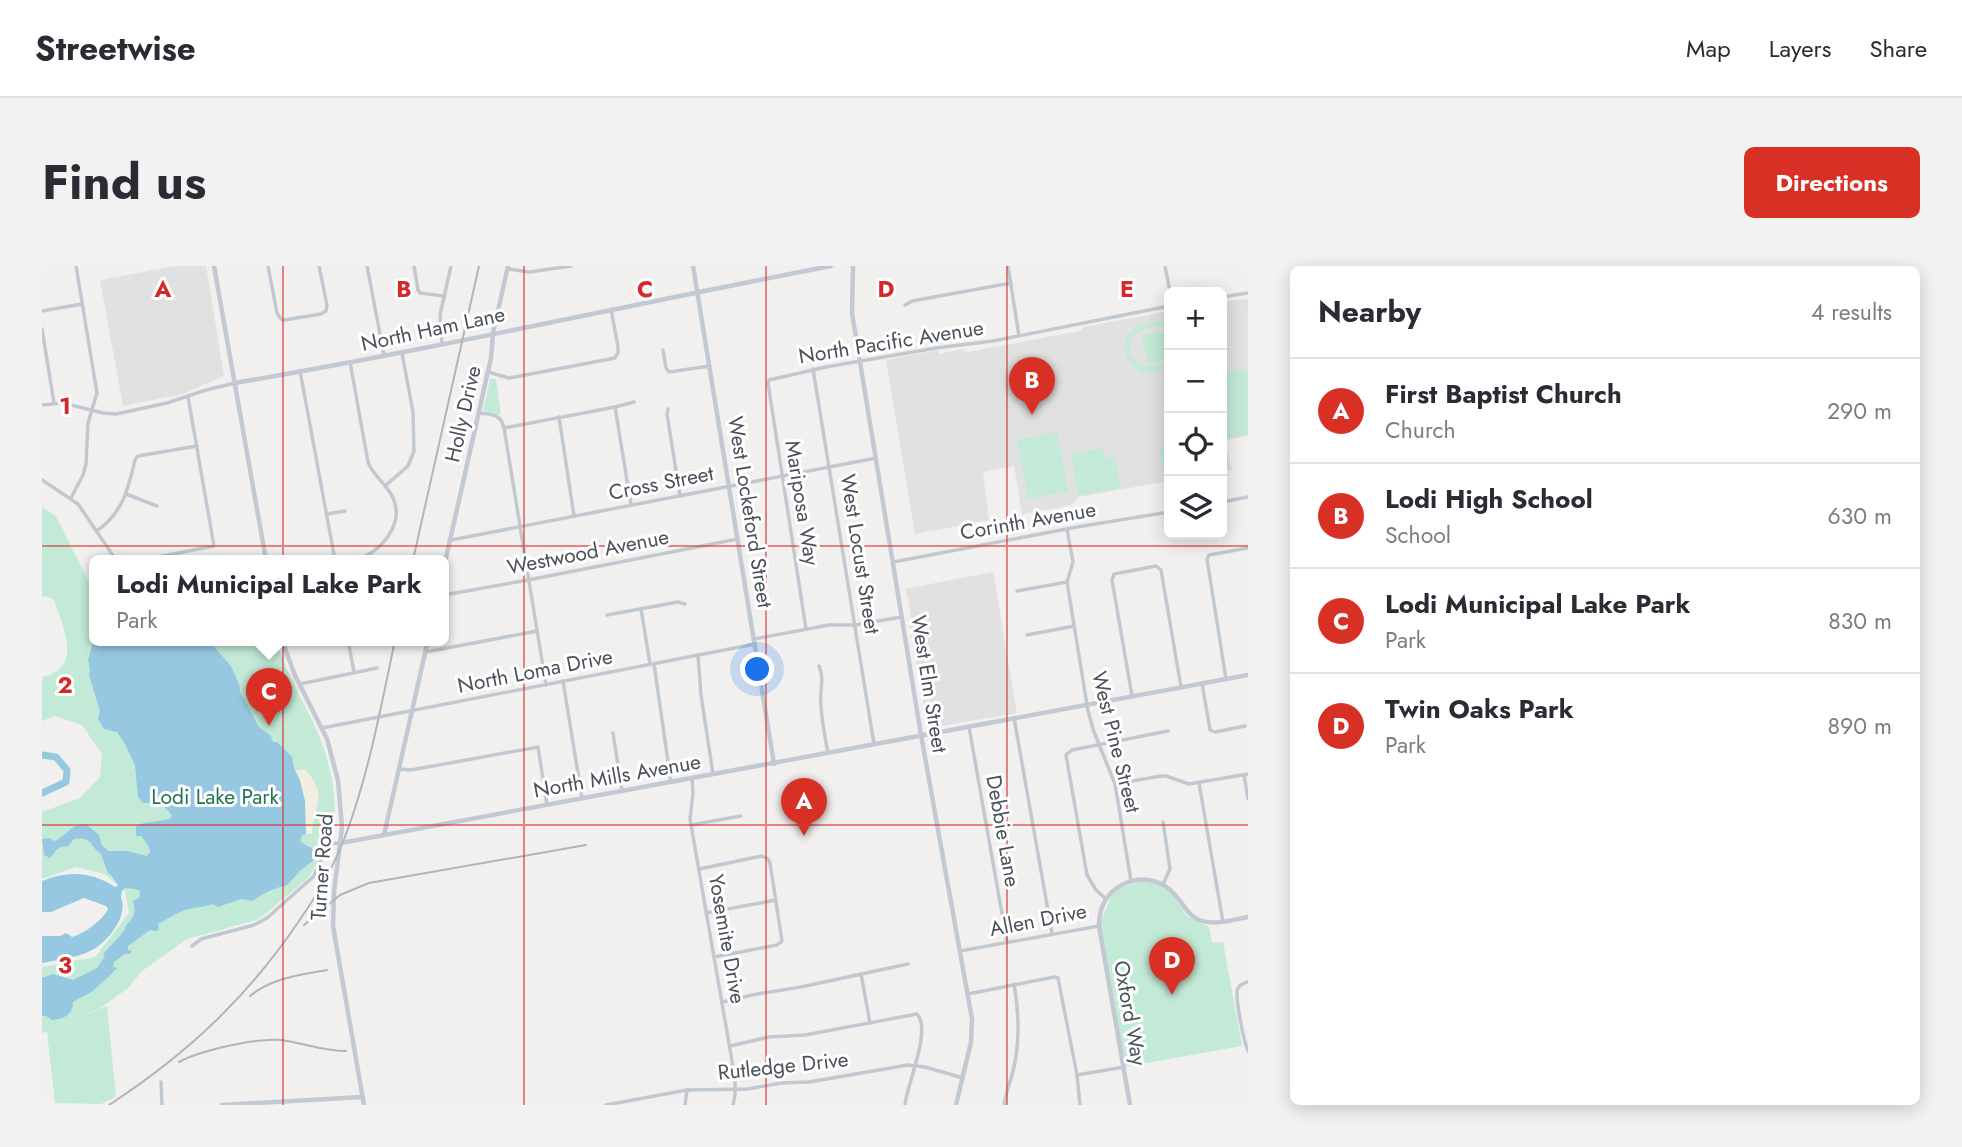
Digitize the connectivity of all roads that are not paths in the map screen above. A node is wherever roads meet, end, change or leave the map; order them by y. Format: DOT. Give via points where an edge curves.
graph roads {
  1 [pos="76,266"];
  2 [pos="215,266"];
  3 [pos="268,266"];
  4 [pos="319,266"];
  5 [pos="366,266"];
  6 [pos="414,266"];
  7 [pos="451,266"];
  8 [pos="571,266"];
  9 [pos="693,266"];
  10 [pos="831,266"];
  11 [pos="853,266"];
  12 [pos="1008,266"];
  13 [pos="1165,266"];
  14 [pos="508,267"];
  15 [pos="801,269"];
  16 [pos="1011,283"];
  17 [pos="1169,287"];
  18 [pos="698,292"];
  19 [pos="1248,293"];
  20 [pos="444,296"];
  21 [pos="1227,296"];
  22 [pos="82,304"];
  23 [pos="905,305"];
  24 [pos="1164,307"];
  25 [pos="611,309"];
  26 [pos="42,311"];
  27 [pos="42,329"];
  28 [pos="493,333"];
  29 [pos="1020,336"];
  30 [pos="442,344"];
  31 [pos="663,350"];
  32 [pos="402,353"];
  33 [pos="384,355"];
  34 [pos="44,356"];
  35 [pos="860,360"];
  36 [pos="350,362"];
  37 [pos="710,366"];
  38 [pos="813,369"];
  39 [pos="300,371"];
  40 [pos="488,372"];
  41 [pos="768,381"];
  42 [pos="235,383"];
  43 [pos="188,397"];
  44 [pos="634,402"];
  45 [pos="54,403"];
  46 [pos="42,405"];
  47 [pos="615,407"];
  48 [pos="668,409"];
  49 [pos="90,411"];
  50 [pos="479,413"];
  51 [pos="559,417"];
  52 [pos="504,428"];
  53 [pos="197,446"];
  54 [pos="876,458"];
  55 [pos="829,467"];
  56 [pos="782,476"];
  57 [pos="42,480"];
  58 [pos="385,486"];
  59 [pos="729,486"];
  60 [pos="126,494"];
  61 [pos="680,496"];
  62 [pos="1248,497"];
  63 [pos="71,498"];
  64 [pos="1227,501"];
  65 [pos="631,505"];
  66 [pos="156,506"];
  67 [pos="345,511"];
  68 [pos="1164,513"];
  69 [pos="326,514"];
  70 [pos="574,516"];
  71 [pos="520,526"];
  72 [pos="1067,529"];
  73 [pos="97,531"];
  74 [pos="738,539"];
  75 [pos="451,540"];
  76 [pos="1245,548"];
  77 [pos="113,555"];
  78 [pos="170,555"];
  79 [pos="265,555"];
  80 [pos="334,555"];
  81 [pos="373,555"];
  82 [pos="447,555"];
  83 [pos="893,562"];
  84 [pos="528,580"];
  85 [pos="1067,583"];
  86 [pos="1017,591"];
  87 [pos="449,594"];
  88 [pos="685,604"];
  89 [pos="641,609"];
  90 [pos="607,615"];
  91 [pos="902,617"];
  92 [pos="855,625"];
  93 [pos="1074,626"];
  94 [pos="806,629"];
  95 [pos="537,631"];
  96 [pos="1027,635"];
  97 [pos="755,641"];
  98 [pos="284,646"];
  99 [pos="349,646"];
  100 [pos="426,646"];
  101 [pos="425,652"];
  102 [pos="698,656"];
  103 [pos="652,664"];
  104 [pos="820,666"];
  105 [pos="377,668"];
  106 [pos="354,672"];
  107 [pos="1248,675"];
  108 [pos="1226,679"];
  109 [pos="563,681"];
  110 [pos="1202,683"];
  111 [pos="299,684"];
  112 [pos="545,684"];
  113 [pos="1181,687"];
  114 [pos="1132,696"];
  115 [pos="1087,705"];
  116 [pos="411,712"];
  117 [pos="1014,718"];
  118 [pos="1245,726"];
  119 [pos="969,727"];
  120 [pos="322,729"];
  121 [pos="1168,731"];
  122 [pos="613,733"];
  123 [pos="921,736"];
  124 [pos="874,745"];
  125 [pos="1100,746"];
  126 [pos="828,754"];
  127 [pos="774,764"];
  128 [pos="399,769"];
  129 [pos="713,774"];
  130 [pos="1246,774"];
  131 [pos="692,778"];
  132 [pos="671,782"];
  133 [pos="1199,783"];
  134 [pos="1115,784"];
  135 [pos="622,791"];
  136 [pos="582,798"];
  137 [pos="1248,799"];
  138 [pos="547,805"];
  139 [pos="741,816"];
  140 [pos="1163,822"];
  141 [pos="691,825"];
  142 [pos="384,835"];
  143 [pos="341,843"];
  144 [pos="699,869"];
  145 [pos="1131,881"];
  146 [pos="1163,884"];
  147 [pos="1106,899"];
  148 [pos="776,900"];
  149 [pos="706,914"];
  150 [pos="1248,917"];
  151 [pos="1223,922"];
  152 [pos="1099,926"];
  153 [pos="1052,933"];
  154 [pos="1007,942"];
  155 [pos="192,946"];
  156 [pos="960,951"];
  157 [pos="714,957"];
  158 [pos="908,964"];
  159 [pos="860,974"];
  160 [pos="1248,982"];
  161 [pos="1014,984"];
  162 [pos="968,994"];
  163 [pos="722,1002"];
  164 [pos="870,1023"];
  165 [pos="730,1046"];
  166 [pos="1248,1051"];
  167 [pos="914,1065"];
  168 [pos="1124,1067"];
  169 [pos="1076,1075"];
  170 [pos="963,1078"];
  171 [pos="161,1082"];
  172 [pos="687,1090"];
  173 [pos="736,1090"];
  174 [pos="362,1097"];
  175 [pos="293,1104"];
  176 [pos="162,1105"];
  177 [pos="222,1105"];
  178 [pos="364,1105"];
  179 [pos="606,1105"];
  180 [pos="685,1105"];
  181 [pos="733,1105"];
  182 [pos="905,1105"];
  183 [pos="956,1105"];
  184 [pos="1004,1105"];
  185 [pos="1080,1105"];
  186 [pos="1130,1105"];
  1 -- 22 [label="street"];
  2 -- 42 [label="street"];
  3 -- 4 [label="street" via="277,313 284,320 326,311"];
  5 -- 33 [label="street"];
  6 -- 20 [label="street" via="420,293"];
  7 -- 20 [label="street"];
  8 -- 14 [label="street" via="529,272"];
  9 -- 18 [label="street, West Lockeford Street"];
  10 -- 15 [label="street, North Ham Lane"];
  11 -- 35 [label="street, West Elm Street" via="852,313"];
  12 -- 16 [label="street"];
  13 -- 17 [label="street"];
  14 -- 28 [label="street, Holly Drive"];
  15 -- 18 [label="street, North Ham Lane"];
  16 -- 23 [label="street"];
  16 -- 29 [label="street"];
  18 -- 25 [label="street, North Ham Lane"];
  18 -- 37 [label="street, West Lockeford Street"];
  19 -- 21 [label="street"];
  20 -- 30 [label="street" via="439,323"];
  22 -- 26 [label="street"];
  22 -- 49 [label="street" via="97,389"];
  24 -- 29 [label="street, North Pacific Avenue"];
  25 -- 28 [label="street, North Ham Lane"];
  25 -- 40 [label="street" via="618,347 615,358 509,378"];
  27 -- 34 [label="street"];
  28 -- 30 [label="street, North Ham Lane"];
  28 -- 40 [label="street, Holly Drive"];
  29 -- 35 [label="street, North Pacific Avenue"];
  30 -- 32 [label="street, North Ham Lane"];
  31 -- 37 [label="street" via="669,372"];
  32 -- 33 [label="street, North Ham Lane"];
  32 -- 58 [label="street" via="413,412 414,451 408,466"];
  33 -- 36 [label="street, North Ham Lane"];
  34 -- 45 [label="street"];
  35 -- 38 [label="street, North Pacific Avenue"];
  35 -- 54 [label="street, West Elm Street"];
  36 -- 39 [label="street, North Ham Lane"];
  36 -- 58 [label="street" via="368,462"];
  37 -- 59 [label="street, West Lockeford Street"];
  38 -- 41 [label="street, North Pacific Avenue"];
  38 -- 55 [label="street, West Locust Street"];
  39 -- 42 [label="street, North Ham Lane"];
  39 -- 69 [label="street"];
  40 -- 50 [label="street, Holly Drive"];
  41 -- 56 [label="street, Mariposa Way"];
  42 -- 43 [label="street, North Ham Lane"];
  42 -- 79 [label="street"];
  43 -- 49 [label="street, North Ham Lane" via="116,414"];
  43 -- 53 [label="street"];
  44 -- 47 [label="street"];
  45 -- 46 [label="street, North Ham Lane"];
  45 -- 49 [label="street, North Ham Lane"];
  47 -- 51 [label="street"];
  47 -- 65 [label="street"];
  48 -- 61 [label="street"];
  49 -- 63 [label="street" via="86,464"];
  50 -- 52 [label="street" via="498,416"];
  50 -- 75 [label="street, Holly Drive"];
  51 -- 52 [label="street"];
  51 -- 70 [label="street"];
  52 -- 71 [label="street"];
  53 -- 60 [label="street" via="138,456"];
  53 -- 78 [label="street" via="214,547"];
  54 -- 55 [label="street, Cross Street"];
  54 -- 83 [label="street, West Elm Street"];
  55 -- 56 [label="street, Cross Street"];
  55 -- 92 [label="street, West Locust Street"];
  56 -- 59 [label="street, Cross Street"];
  56 -- 94 [label="street, Mariposa Way"];
  57 -- 63 [label="street"];
  58 -- 81 [label="street" via="393,498 395,518"];
  59 -- 61 [label="street, Cross Street"];
  59 -- 74 [label="street, West Lockeford Street"];
  60 -- 66 [label="street"];
  60 -- 73 [label="street"];
  61 -- 65 [label="street, Cross Street"];
  62 -- 64 [label="street"];
  63 -- 73 [label="street"];
  65 -- 70 [label="street, Cross Street"];
  67 -- 69 [label="street"];
  68 -- 72 [label="street, Corinth Avenue"];
  69 -- 80 [label="street"];
  70 -- 71 [label="street, Cross Street"];
  71 -- 75 [label="street, Cross Street"];
  71 -- 84 [label="street"];
  72 -- 83 [label="street, Corinth Avenue"];
  72 -- 85 [label="street, West Pine Street" via="1073,562"];
  73 -- 77 [label="street"];
  74 -- 84 [label="street, Westwood Avenue"];
  74 -- 97 [label="street, West Lockeford Street"];
  75 -- 82 [label="street, Holly Drive"];
  76 -- 108 [label="street" via="1208,556"];
  83 -- 91 [label="street, West Elm Street"];
  84 -- 87 [label="street, Westwood Avenue"];
  84 -- 95 [label="street"];
  85 -- 86 [label="street"];
  85 -- 93 [label="street, West Pine Street"];
  88 -- 89 [label="street"];
  89 -- 90 [label="street"];
  89 -- 103 [label="street"];
  91 -- 92 [label="street, North Loma Drive"];
  91 -- 123 [label="street, West Elm Street"];
  92 -- 94 [label="street, North Loma Drive"];
  92 -- 124 [label="street, West Locust Street"];
  93 -- 96 [label="street"];
  93 -- 115 [label="street, West Pine Street"];
  94 -- 97 [label="street, North Loma Drive"];
  95 -- 101 [label="street"];
  95 -- 112 [label="street"];
  97 -- 102 [label="street, North Loma Drive"];
  97 -- 127 [label="street, West Lockeford Street"];
  98 -- 111 [label="street, Turner Road"];
  99 -- 106 [label="street"];
  100 -- 101 [label="street"];
  101 -- 116 [label="street"];
  102 -- 103 [label="street, North Loma Drive"];
  102 -- 129 [label="street"];
  103 -- 109 [label="street, North Loma Drive"];
  103 -- 132 [label="street"];
  104 -- 126 [label="street"];
  105 -- 106 [label="street"];
  106 -- 111 [label="street"];
  107 -- 108 [label="street, North Mills Avenue"];
  108 -- 110 [label="street, North Mills Avenue"];
  109 -- 112 [label="street, North Loma Drive"];
  109 -- 136 [label="street"];
  110 -- 113 [label="street, North Mills Avenue"];
  110 -- 118 [label="street" via="1212,731"];
  111 -- 120 [label="street, Turner Road"];
  112 -- 116 [label="street, North Loma Drive"];
  113 -- 114 [label="street, North Mills Avenue"];
  113 -- 114 [label="street" via="1161,570 1155,566 1113,576"];
  114 -- 115 [label="street, North Mills Avenue"];
  115 -- 117 [label="street, North Mills Avenue"];
  115 -- 125 [label="street, West Pine Street"];
  116 -- 120 [label="street, North Loma Drive"];
  116 -- 128 [label="street"];
  117 -- 119 [label="street, North Mills Avenue"];
  117 -- 153 [label="street"];
  119 -- 123 [label="street, North Mills Avenue"];
  119 -- 154 [label="street, Debbie Lane"];
  120 -- 143 [label="street, Turner Road" via="338,780"];
  121 -- 125 [label="street"];
  122 -- 135 [label="street"];
  123 -- 124 [label="street, North Mills Avenue"];
  123 -- 156 [label="street, West Elm Street"];
  124 -- 126 [label="street, North Mills Avenue"];
  125 -- 134 [label="street, West Pine Street"];
  125 -- 147 [label="street" via="1067,754 1087,875"];
  126 -- 127 [label="street, North Mills Avenue"];
  127 -- 129 [label="street, North Mills Avenue"];
  128 -- 138 [label="street" via="537,747"];
  128 -- 142 [label="street"];
  129 -- 131 [label="street, North Mills Avenue"];
  130 -- 133 [label="street"];
  130 -- 137 [label="street"];
  131 -- 132 [label="street, North Mills Avenue"];
  131 -- 141 [label="street, Yosemite Drive"];
  132 -- 135 [label="street, North Mills Avenue"];
  133 -- 134 [label="street" via="1161,776"];
  133 -- 151 [label="street"];
  134 -- 145 [label="street, West Pine Street"];
  135 -- 136 [label="street, North Mills Avenue"];
  136 -- 138 [label="street, North Mills Avenue"];
  138 -- 142 [label="street, North Mills Avenue"];
  139 -- 141 [label="street"];
  140 -- 146 [label="street" via="1170,869"];
  141 -- 144 [label="street, Yosemite Drive"];
  142 -- 143 [label="street, North Mills Avenue"];
  143 -- 155 [label="street" via="328,844 314,876 267,918"];
  143 -- 174 [label="street, Turner Road" via="333,926"];
  144 -- 148 [label="street" via="766,857"];
  144 -- 149 [label="street, Yosemite Drive"];
  145 -- 146 [label="street"];
  145 -- 147 [label="street, Allen Drive"];
  146 -- 151 [label="street" via="1193,916 1210,923"];
  147 -- 152 [label="street, Allen Drive"];
  148 -- 149 [label="street"];
  148 -- 157 [label="street" via="779,944"];
  149 -- 157 [label="street, Yosemite Drive"];
  150 -- 151 [label="street"];
  152 -- 153 [label="street, Allen Drive"];
  152 -- 168 [label="street, Oxford Way"];
  153 -- 154 [label="street, Allen Drive"];
  154 -- 156 [label="street, Allen Drive"];
  156 -- 162 [label="street, West Elm Street"];
  157 -- 163 [label="street, Yosemite Drive"];
  158 -- 159 [label="street"];
  159 -- 163 [label="street"];
  159 -- 164 [label="street"];
  160 -- 166 [label="street" via="1237,992"];
  161 -- 162 [label="street"];
  161 -- 169 [label="street" via="1054,976 1059,979"];
  161 -- 184 [label="street" via="1018,1037"];
  162 -- 170 [label="street, West Elm Street" via="971,1042"];
  163 -- 165 [label="street, Yosemite Drive"];
  164 -- 165 [label="street"];
  164 -- 167 [label="street" via="919,1015 922,1037"];
  165 -- 173 [label="street, Yosemite Drive"];
  167 -- 170 [label="street, Rutledge Drive"];
  167 -- 173 [label="street, Rutledge Drive"];
  167 -- 182 [label="street"];
  168 -- 169 [label="street"];
  168 -- 186 [label="street, Oxford Way"];
  169 -- 185 [label="street"];
  170 -- 183 [label="street, West Elm Street"];
  171 -- 176 [label="street"];
  172 -- 173 [label="street, Rutledge Drive"];
  172 -- 179 [label="street, Rutledge Drive"];
  172 -- 180 [label="street"];
  173 -- 181 [label="street, Yosemite Drive"];
  174 -- 175 [label="street"];
  174 -- 178 [label="street, Turner Road"];
  175 -- 177 [label="street"];
}
